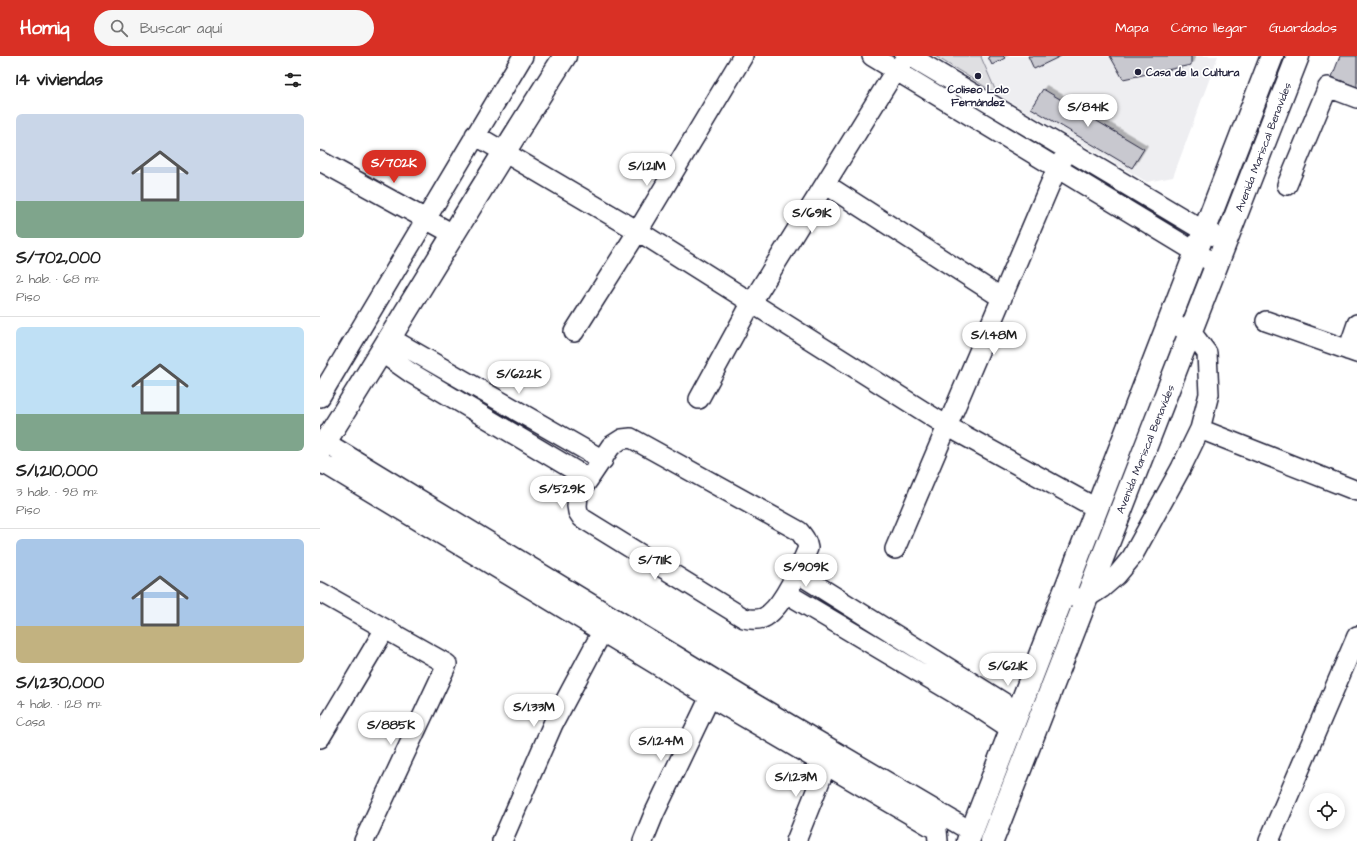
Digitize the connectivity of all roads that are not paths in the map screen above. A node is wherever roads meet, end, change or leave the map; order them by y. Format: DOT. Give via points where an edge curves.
graph roads {
  1 [pos="523,56"];
  2 [pos="564,56"];
  3 [pos="743,56"];
  4 [pos="872,56"];
  5 [pos="909,56"];
  6 [pos="1272,56"];
  7 [pos="1298,56"];
  8 [pos="895,70"];
  9 [pos="1357,98"];
  10 [pos="475,134"];
  11 [pos="1069,150"];
  12 [pos="504,151"];
  13 [pos="320,161"];
  14 [pos="1057,168"];
  15 [pos="825,184"];
  16 [pos="1287,185"];
  17 [pos="425,219"];
  18 [pos="638,231"];
  19 [pos="1204,231"];
  20 [pos="453,234"];
  21 [pos="1226,241"];
  22 [pos="1196,252"];
  23 [pos="1217,265"];
  24 [pos="1002,298"];
  25 [pos="752,302"];
  26 [pos="1266,321"];
  27 [pos="1168,322"];
  28 [pos="1357,324"];
  29 [pos="574,332"];
  30 [pos="1191,332"];
  31 [pos="386,345"];
  32 [pos="1352,351"];
  33 [pos="452,374"];
  34 [pos="441,391"];
  35 [pos="320,397"];
  36 [pos="699,399"];
  37 [pos="947,426"];
  38 [pos="1200,429"];
  39 [pos="323,446"];
  40 [pos="603,460"];
  41 [pos="320,462"];
  42 [pos="588,479"];
  43 [pos="1357,491"];
  44 [pos="1096,508"];
  45 [pos="895,549"];
  46 [pos="797,573"];
  47 [pos="320,592"];
  48 [pos="786,593"];
  49 [pos="1062,595"];
  50 [pos="1086,599"];
  51 [pos="385,629"];
  52 [pos="602,632"];
  53 [pos="1357,636"];
  54 [pos="710,697"];
  55 [pos="1014,720"];
  56 [pos="320,738"];
  57 [pos="826,766"];
  58 [pos="970,836"];
  59 [pos="364,841"];
  60 [pos="502,841"];
  61 [pos="643,841"];
  62 [pos="796,841"];
  63 [pos="938,841"];
  64 [pos="992,841"];
  65 [pos="1268,841"];
  1 -- 10 [label="street"];
  2 -- 12 [label="main road"];
  3 -- 18 [label="street"];
  4 -- 8 [label="street"];
  5 -- 8 [label="street"];
  5 -- 11 [label="street"];
  6 -- 19 [label="main road"];
  7 -- 21 [label="main road, Avenida Mariscal Benavides"];
  8 -- 14 [label="street"];
  8 -- 15 [label="street"];
  9 -- 16 [label="street" via="1328,87"];
  10 -- 12 [label="street"];
  10 -- 17 [label="street"];
  11 -- 14 [label="street"];
  11 -- 19 [label="street"];
  12 -- 18 [label="street"];
  12 -- 20 [label="main road"];
  13 -- 17 [label="street"];
  14 -- 22 [label="street"];
  14 -- 24 [label="street"];
  15 -- 24 [label="street"];
  15 -- 25 [label="street"];
  17 -- 20 [label="street"];
  17 -- 35 [label="street"];
  18 -- 25 [label="street"];
  18 -- 29 [label="street"];
  19 -- 21 [label="street"];
  19 -- 22 [label="main road"];
  20 -- 31 [label="main road"];
  21 -- 23 [label="main road, Avenida Mariscal Benavides"];
  22 -- 23 [label="street"];
  22 -- 27 [label="main road"];
  23 -- 30 [label="main road, Avenida Mariscal Benavides"];
  24 -- 37 [label="street"];
  25 -- 36 [label="street"];
  25 -- 37 [label="street"];
  26 -- 32 [label="street"];
  27 -- 30 [label="street"];
  27 -- 44 [label="main road"];
  28 -- 32 [label="street"];
  30 -- 38 [label="street" via="1207,354 1209,394"];
  30 -- 50 [label="main road, Avenida Mariscal Benavides"];
  31 -- 33 [label="street"];
  31 -- 34 [label="street" via="411,373"];
  31 -- 39 [label="main road"];
  33 -- 34 [label="street"];
  33 -- 40 [label="street"];
  34 -- 42 [label="street"];
  37 -- 44 [label="street"];
  37 -- 45 [label="street"];
  38 -- 43 [label="street"];
  38 -- 50 [label="street" via="1132,557 1117,575"];
  39 -- 58 [label="street" via="756,704"];
  40 -- 42 [label="street"];
  40 -- 46 [label="street" via="611,446 622,439 631,438 799,531 808,548"];
  41 -- 52 [label="street"];
  42 -- 48 [label="street" via="577,501 578,512 582,518 744,618 751,620 764,617"];
  44 -- 49 [label="main road"];
  46 -- 48 [label="street"];
  46 -- 55 [label="street"];
  47 -- 51 [label="street"];
  48 -- 55 [label="street" via="969,702"];
  49 -- 50 [label="street"];
  49 -- 55 [label="main road"];
  50 -- 64 [label="main road, Avenida Mariscal Benavides"];
  51 -- 56 [label="street"];
  51 -- 59 [label="street" via="447,664"];
  52 -- 54 [label="street"];
  52 -- 60 [label="street" via="553,724"];
  53 -- 65 [label="street"];
  54 -- 57 [label="street"];
  54 -- 61 [label="street"];
  55 -- 58 [label="main road"];
  57 -- 62 [label="street"];
  57 -- 63 [label="street" via="937,830"];
}
